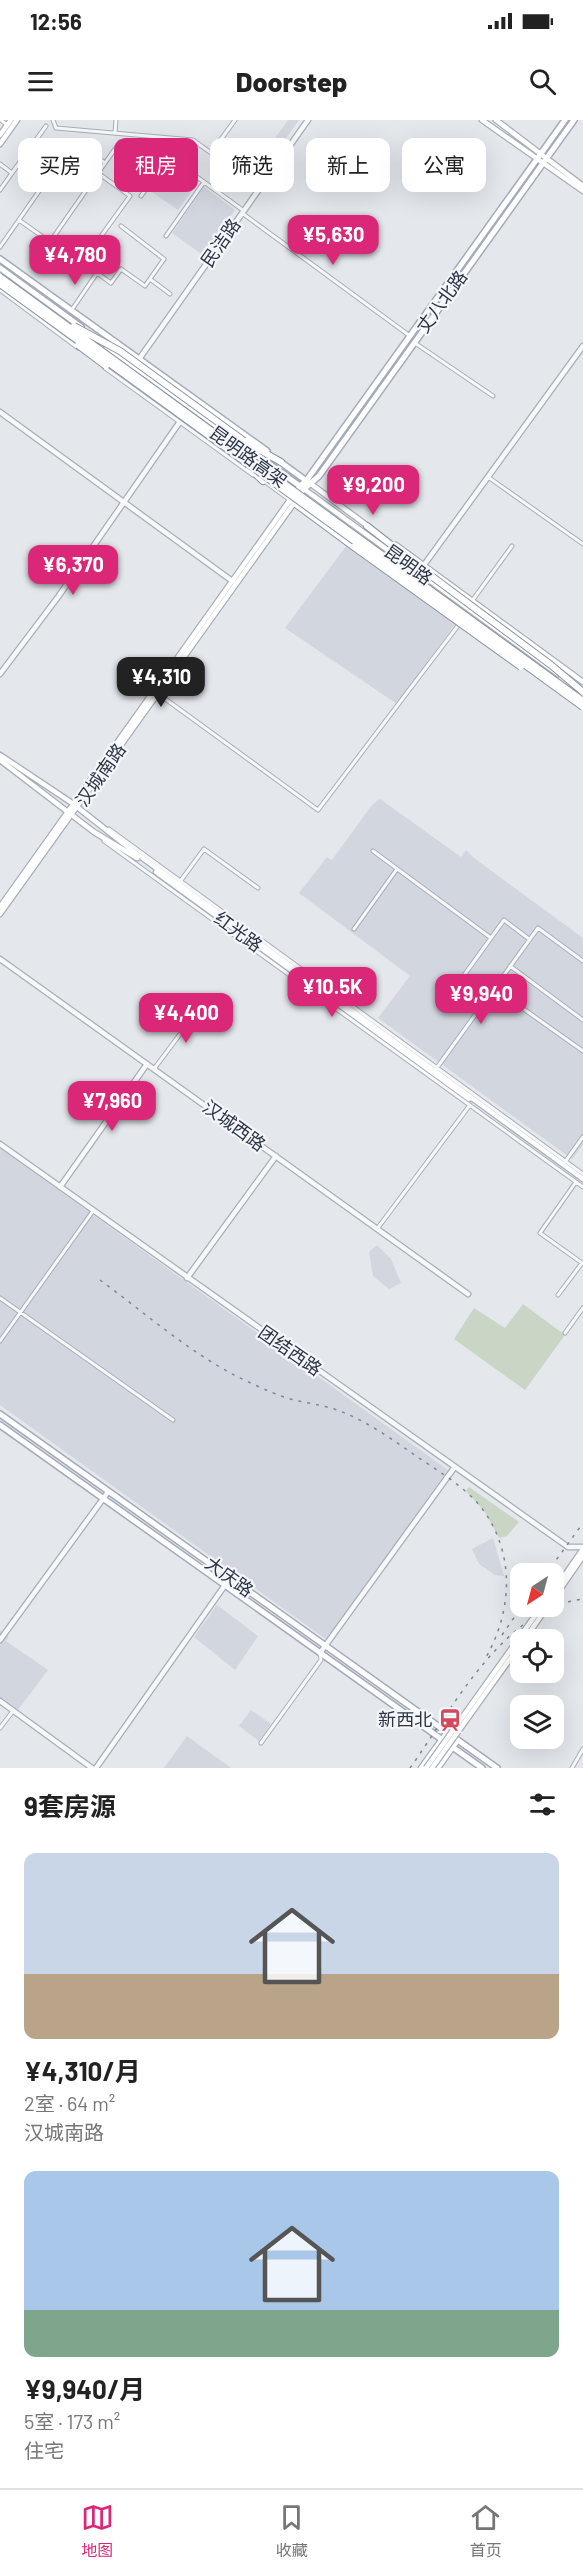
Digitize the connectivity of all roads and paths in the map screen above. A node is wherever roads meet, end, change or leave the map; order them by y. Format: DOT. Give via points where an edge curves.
graph roads {
  1 [pos="1,120"];
  2 [pos="17,120"];
  3 [pos="53,120"];
  4 [pos="116,120"];
  5 [pos="235,120"];
  6 [pos="309,120"];
  7 [pos="482,120"];
  8 [pos="496,120"];
  9 [pos="565,120"];
  10 [pos="574,120"];
  11 [pos="9,122"];
  12 [pos="46,126"];
  13 [pos="115,133"];
  14 [pos="0,135"];
  15 [pos="222,138"];
  16 [pos="294,141"];
  17 [pos="0,144"];
  18 [pos="114,150"];
  19 [pos="210,152"];
  20 [pos="542,153"];
  21 [pos="541,160"];
  22 [pos="105,163"];
  23 [pos="0,164"];
  24 [pos="102,167"];
  25 [pos="12,173"];
  26 [pos="102,176"];
  27 [pos="204,182"];
  28 [pos="583,186"];
  29 [pos="0,190"];
  30 [pos="85,192"];
  31 [pos="258,192"];
  32 [pos="583,192"];
  33 [pos="141,196"];
  34 [pos="243,212"];
  35 [pos="20,220"];
  36 [pos="121,226"];
  37 [pos="166,236"];
  38 [pos="50,242"];
  39 [pos="0,247"];
  40 [pos="0,260"];
  41 [pos="0,268"];
  42 [pos="0,277"];
  43 [pos="150,279"];
  44 [pos="0,284"];
  45 [pos="0,290"];
  46 [pos="170,294"];
  47 [pos="71,310"];
  48 [pos="55,316"];
  49 [pos="63,330"];
  50 [pos="412,339"];
  51 [pos="583,346"];
  52 [pos="140,358"];
  53 [pos="134,366"];
  54 [pos="493,396"];
  55 [pos="190,407"];
  56 [pos="0,412"];
  57 [pos="179,423"];
  58 [pos="281,462"];
  59 [pos="488,477"];
  60 [pos="263,481"];
  61 [pos="309,483"];
  62 [pos="302,487"];
  63 [pos="292,501"];
  64 [pos="124,502"];
  65 [pos="367,526"];
  66 [pos="583,544"];
  67 [pos="512,546"];
  68 [pos="423,565"];
  69 [pos="234,582"];
  70 [pos="472,601"];
  71 [pos="467,608"];
  72 [pos="0,674"];
  73 [pos="544,679"];
  74 [pos="583,682"];
  75 [pos="583,692"];
  76 [pos="164,698"];
  77 [pos="583,701"];
  78 [pos="583,707"];
  79 [pos="0,755"];
  80 [pos="0,760"];
  81 [pos="72,804"];
  82 [pos="78,808"];
  83 [pos="67,810"];
  84 [pos="72,816"];
  85 [pos="94,832"];
  86 [pos="373,851"];
  87 [pos="397,868"];
  88 [pos="179,883"];
  89 [pos="258,888"];
  90 [pos="0,907"];
  91 [pos="0,914"];
  92 [pos="354,929"];
  93 [pos="491,938"];
  94 [pos="530,939"];
  95 [pos="0,958"];
  96 [pos="583,961"];
  97 [pos="510,966"];
  98 [pos="494,988"];
  99 [pos="483,1004"];
  100 [pos="201,1006"];
  101 [pos="583,1020"];
  102 [pos="583,1051"];
  103 [pos="147,1064"];
  104 [pos="154,1069"];
  105 [pos="436,1069"];
  106 [pos="470,1105"];
  107 [pos="583,1137"];
  108 [pos="0,1144"];
  109 [pos="276,1156"];
  110 [pos="565,1163"];
  111 [pos="583,1174"];
  112 [pos="583,1180"];
  113 [pos="576,1182"];
  114 [pos="60,1187"];
  115 [pos="583,1187"];
  116 [pos="93,1211"];
  117 [pos="377,1229"];
  118 [pos="188,1278"];
  119 [pos="468,1294"];
  120 [pos="558,1295"];
  121 [pos="0,1298"];
  122 [pos="583,1308"];
  123 [pos="20,1313"];
  124 [pos="565,1333"];
  125 [pos="0,1341"];
  126 [pos="0,1414"];
  127 [pos="173,1420"];
  128 [pos="0,1425"];
  129 [pos="454,1468"];
  130 [pos="108,1492"];
  131 [pos="103,1499"];
  132 [pos="583,1541"];
  133 [pos="583,1547"];
  134 [pos="583,1556"];
  135 [pos="564,1576"];
  136 [pos="230,1578"];
  137 [pos="564,1584"];
  138 [pos="225,1585"];
  139 [pos="534,1617"];
  140 [pos="0,1626"];
  141 [pos="7,1631"];
  142 [pos="0,1640"];
  143 [pos="325,1646"];
  144 [pos="320,1653"];
  145 [pos="510,1659"];
  146 [pos="0,1701"];
  147 [pos="13,1710"];
  148 [pos="0,1728"];
  149 [pos="447,1732"];
  150 [pos="442,1739"];
  151 [pos="458,1740"];
  152 [pos="261,1743"];
  153 [pos="453,1747"];
  154 [pos="583,1749"];
  155 [pos="94,1768"];
  156 [pos="422,1768"];
  157 [pos="426,1768"];
  158 [pos="432,1768"];
  159 [pos="438,1768"];
  160 [pos="482,1768"];
  161 [pos="497,1768"];
  162 [pos="572,1768"];
  1 -- 11 [label="street"];
  2 -- 17 [label="main road"];
  3 -- 13 [label="street" via="56,128"];
  4 -- 13 [label="street"];
  5 -- 15 [label="street"];
  6 -- 16 [label="street, 民洁路"];
  7 -- 21 [label="main road"];
  8 -- 20 [label="main road"];
  9 -- 20 [label="main road, 丈八北路"];
  10 -- 21 [label="main road, 丈八北路"];
  11 -- 14 [label="main road"];
  12 -- 25 [label="street"];
  13 -- 19 [label="street" via="193,140"];
  18 -- 22 [label="street"];
  20 -- 21 [label="main road, 丈八北路"];
  21 -- 28 [label="main road"];
  21 -- 32 [label="main road"];
  21 -- 50 [label="main road, 丈八北路"];
  22 -- 24 [label="street"];
  22 -- 35 [label="street" via="74,141"];
  23 -- 25 [label="street"];
  25 -- 29 [label="street"];
  26 -- 38 [label="street" via="130,196 81,264"];
  27 -- 33 [label="street" via="168,157"];
  27 -- 34 [label="street"];
  27 -- 37 [label="street"];
  30 -- 38 [label="street"];
  31 -- 34 [label="street, 民洁路"];
  34 -- 50 [label="street"];
  34 -- 52 [label="street, 民洁路"];
  35 -- 38 [label="street"];
  35 -- 39 [label="street"];
  36 -- 43 [label="street" via="164,259"];
  40 -- 47 [label="main road, 昆明路"];
  41 -- 53 [label="main road, 昆明路"];
  42 -- 48 [label="highway, 昆明路高架, bridge"];
  43 -- 46 [label="street"];
  43 -- 47 [label="street" via="145,286 121,269 111,283 97,273"];
  44 -- 49 [label="highway, 昆明路高架, bridge"];
  45 -- 57 [label="street"];
  47 -- 52 [label="main road, 昆明路"];
  48 -- 58 [label="highway, bridge" via="120,351 244,441"];
  48 -- 77 [label="highway, 昆明路高架, bridge"];
  49 -- 60 [label="highway, bridge" via="84,351"];
  49 -- 73 [label="highway, 昆明路高架, bridge"];
  50 -- 54 [label="street"];
  50 -- 61 [label="main road, 丈八北路"];
  51 -- 59 [label="street"];
  52 -- 53 [label="street, 民洁路"];
  52 -- 58 [label="main road, 昆明路"];
  53 -- 55 [label="main road, 昆明路"];
  55 -- 57 [label="street"];
  55 -- 62 [label="main road, 昆明路"];
  56 -- 64 [label="street"];
  57 -- 60 [label="street"];
  57 -- 64 [label="street"];
  58 -- 61 [label="main road, 昆明路"];
  59 -- 66 [label="street"];
  59 -- 68 [label="street"];
  60 -- 63 [label="street"];
  61 -- 62 [label="main road, 丈八北路"];
  61 -- 65 [label="main road, 昆明路"];
  62 -- 63 [label="main road, 汉城南路"];
  62 -- 71 [label="main road, 昆明路"];
  63 -- 69 [label="main road, 汉城南路"];
  63 -- 73 [label="highway, bridge" via="508,658"];
  64 -- 69 [label="street"];
  64 -- 72 [label="street"];
  65 -- 68 [label="main road, 昆明路"];
  65 -- 75 [label="highway, bridge"];
  67 -- 70 [label="street"];
  68 -- 70 [label="main road, 昆明路"];
  69 -- 81 [label="main road, 汉城南路"];
  69 -- 82 [label="main road, 汉城南路"];
  70 -- 74 [label="main road, 昆明路"];
  71 -- 75 [label="main road, 昆明路"];
  71 -- 76 [label="street" via="318,810"];
  73 -- 78 [label="highway, 昆明路高架, bridge"];
  79 -- 81 [label="main road, 红光路"];
  80 -- 83 [label="main road, 红光路"];
  81 -- 82 [label="main road, 红光路"];
  81 -- 83 [label="main road, 汉城南路"];
  82 -- 84 [label="main road, 汉城南路"];
  82 -- 88 [label="main road, 红光路"];
  83 -- 84 [label="main road, 红光路"];
  83 -- 90 [label="main road, 汉城南路"];
  84 -- 85 [label="main road, 红光路"];
  84 -- 91 [label="main road, 汉城南路"];
  85 -- 106 [label="street"];
  85 -- 112 [label="main road, 红光路" via="135,856"];
  86 -- 87 [label="street"];
  87 -- 92 [label="street"];
  87 -- 93 [label="street"];
  88 -- 89 [label="street" via="204,849"];
  88 -- 105 [label="main road, 红光路"];
  93 -- 94 [label="street" via="504,920"];
  93 -- 99 [label="street" via="458,984"];
  94 -- 96 [label="street" via="538,928"];
  94 -- 97 [label="street"];
  95 -- 103 [label="street, 汉城西路"];
  97 -- 98 [label="street"];
  97 -- 101 [label="street"];
  98 -- 99 [label="street"];
  98 -- 102 [label="street"];
  99 -- 105 [label="street"];
  100 -- 104 [label="street"];
  103 -- 104 [label="street, 汉城西路"];
  103 -- 114 [label="street"];
  104 -- 109 [label="street, 汉城西路"];
  105 -- 110 [label="main road, 红光路"];
  106 -- 113 [label="street"];
  106 -- 117 [label="street"];
  107 -- 110 [label="street"];
  108 -- 114 [label="street, 团结西路"];
  109 -- 117 [label="street, 汉城西路"];
  109 -- 118 [label="street"];
  110 -- 111 [label="street"];
  110 -- 112 [label="main road, 红光路"];
  113 -- 115 [label="street"];
  113 -- 120 [label="street" via="540,1233 582,1263"];
  114 -- 116 [label="street, 团结西路"];
  116 -- 118 [label="street, 团结西路"];
  116 -- 123 [label="street"];
  117 -- 119 [label="street, 汉城西路"];
  118 -- 129 [label="street, 团结西路"];
  121 -- 123 [label="street"];
  122 -- 124 [label="street"];
  123 -- 125 [label="street"];
  123 -- 127 [label="street"];
  126 -- 130 [label="main road, 大庆路"];
  128 -- 131 [label="main road, 大庆路"];
  129 -- 133 [label="street, 团结西路" via="568,1547"];
  129 -- 143 [label="street"];
  130 -- 131 [label="street"];
  130 -- 136 [label="main road, 大庆路"];
  131 -- 138 [label="main road, 大庆路"];
  131 -- 141 [label="street"];
  132 -- 133 [label="street"];
  133 -- 135 [label="main road"];
  134 -- 137 [label="main road"];
  136 -- 138 [label="street"];
  136 -- 143 [label="main road, 大庆路"];
  138 -- 144 [label="main road, 大庆路"];
  138 -- 155 [label="street"];
  139 -- 157 [label="main road, bridge"];
  140 -- 141 [label="street"];
  141 -- 142 [label="street"];
  143 -- 144 [label="street"];
  143 -- 149 [label="main road, 大庆路"];
  144 -- 150 [label="main road, 大庆路"];
  144 -- 152 [label="street" via="321,1660"];
  145 -- 158 [label="main road, bridge"];
  146 -- 147 [label="street"];
  147 -- 148 [label="street"];
  147 -- 155 [label="street"];
  149 -- 150 [label="main road"];
  149 -- 151 [label="main road, 大庆路"];
  150 -- 153 [label="main road, 大庆路"];
  150 -- 156 [label="main road"];
  151 -- 153 [label="main road"];
  151 -- 161 [label="main road, 大庆路"];
  153 -- 159 [label="main road"];
  153 -- 160 [label="main road, 大庆路"];
  154 -- 162 [label="street"];
}
